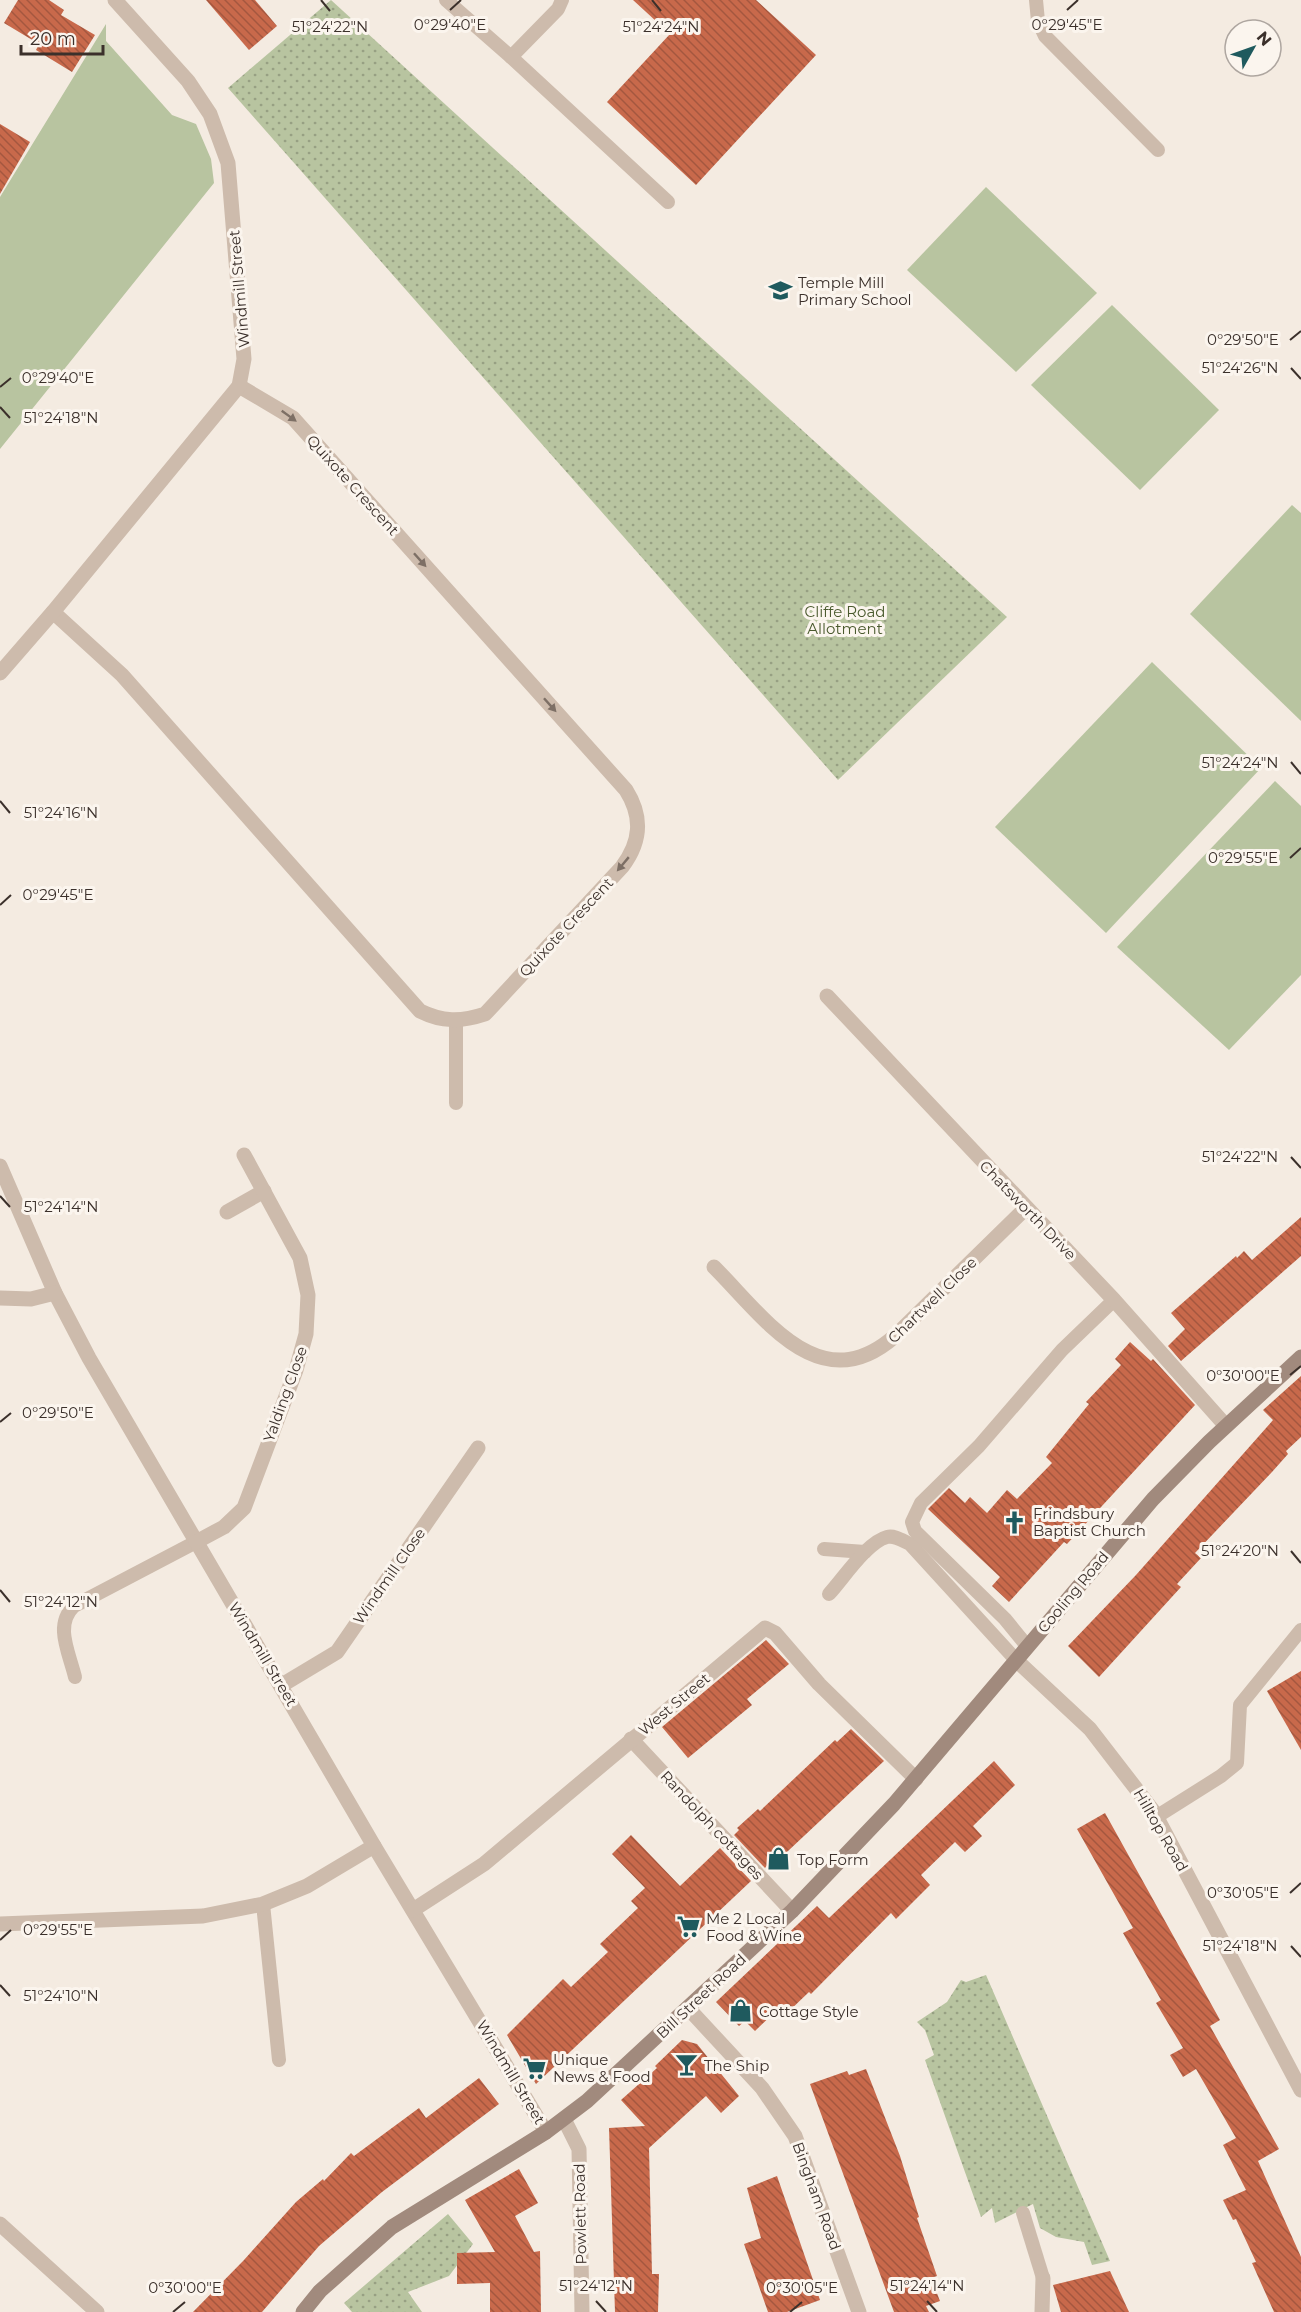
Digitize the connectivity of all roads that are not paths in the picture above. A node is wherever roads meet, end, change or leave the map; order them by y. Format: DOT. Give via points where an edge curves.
graph roads {
  1 [pos="115,0"];
  2 [pos="446,0"];
  3 [pos="562,0"];
  4 [pos="1036,0"];
  5 [pos="511,57"];
  6 [pos="1158,150"];
  7 [pos="668,202"];
  8 [pos="239,386"];
  9 [pos="53,612"];
  10 [pos="0,673"];
  11 [pos="827,996"];
  12 [pos="456,1021"];
  13 [pos="456,1102"];
  14 [pos="244,1155"];
  15 [pos="0,1166"];
  16 [pos="264,1191"];
  17 [pos="1026,1209"];
  18 [pos="227,1212"];
  19 [pos="714,1267"];
  20 [pos="55,1293"];
  21 [pos="0,1298"];
  22 [pos="1114,1300"];
  23 [pos="1301,1357"];
  24 [pos="1226,1426"];
  25 [pos="478,1448"];
  26 [pos="196,1542"];
  27 [pos="824,1549"];
  28 [pos="865,1552"];
  29 [pos="829,1594"];
  30 [pos="1301,1630"];
  31 [pos="1027,1646"];
  32 [pos="1016,1660"];
  33 [pos="75,1677"];
  34 [pos="282,1685"];
  35 [pos="631,1739"];
  36 [pos="932,1761"];
  37 [pos="916,1779"];
  38 [pos="1156,1817"];
  39 [pos="374,1846"];
  40 [pos="262,1904"];
  41 [pos="413,1911"];
  42 [pos="792,1911"];
  43 [pos="0,1924"];
  44 [pos="688,2008"];
  45 [pos="279,2060"];
  46 [pos="1301,2090"];
  47 [pos="564,2119"];
  48 [pos="546,2132"];
  49 [pos="1023,2213"];
  50 [pos="0,2224"];
  51 [pos="1042,2278"];
  52 [pos="97,2312"];
  53 [pos="303,2312"];
  54 [pos="582,2312"];
  55 [pos="859,2312"];
  56 [pos="1042,2312"];
  1 -- 8 [label="street, Windmill Street" via="188,81 210,114 228,163 244,359"];
  2 -- 5 [label="lane"];
  3 -- 5 [label="lane" via="558,9"];
  4 -- 6 [label="lane" via="1038,21 1045,36"];
  5 -- 7 [label="lane"];
  8 -- 9 [label="street"];
  8 -- 12 [label="street, Quixote Crescent, one-way" via="293,418 615,777 638,814 637,842 622,867 496,1004 485,1014"];
  9 -- 10 [label="street"];
  9 -- 12 [label="street, Quixote Crescent" via="122,675 420,1011"];
  11 -- 17 [label="street, Chatsworth Drive"];
  12 -- 13 [label="lane"];
  14 -- 16 [label="street, Yalding Close"];
  15 -- 20 [label="street, Windmill Street"];
  16 -- 18 [label="street"];
  16 -- 26 [label="street, Yalding Close" via="295,1245 302,1266 308,1295 305,1341 243,1509 230,1522"];
  17 -- 19 [label="street, Chartwell Close" via="895,1336 856,1359 825,1360 795,1347"];
  17 -- 22 [label="street, Chatsworth Drive"];
  20 -- 21 [label="street" via="31,1299"];
  20 -- 26 [label="street, Windmill Street"];
  22 -- 24 [label="street, Chatsworth Drive"];
  22 -- 31 [label="lane" via="1062,1350 979,1446 921,1503 912,1522 915,1532 1005,1619"];
  23 -- 24 [label="main road, Cooling Road"];
  24 -- 31 [label="main road, Cooling Road" via="1153,1499"];
  25 -- 34 [label="street, Windmill Close" via="337,1652"];
  26 -- 33 [label="lane" via="68,1611 63,1628"];
  26 -- 34 [label="street, Windmill Street"];
  27 -- 28 [label="lane"];
  28 -- 29 [label="lane"];
  28 -- 32 [label="lane" via="888,1537 910,1544"];
  30 -- 38 [label="lane" via="1240,1705 1237,1763"];
  31 -- 32 [label="main road, Cooling Road"];
  32 -- 36 [label="main road, Cooling Road"];
  32 -- 38 [label="street, Hilltop Road" via="1090,1729"];
  34 -- 39 [label="street, Windmill Street"];
  35 -- 37 [label="street, West Street" via="765,1628 775,1633 819,1684"];
  35 -- 41 [label="street, West Street" via="484,1864"];
  35 -- 42 [label="street, Randolph cottages"];
  36 -- 37 [label="main road, Bill Street Road"];
  37 -- 42 [label="main road, Bill Street Road"];
  38 -- 46 [label="street, Hilltop Road"];
  39 -- 40 [label="street" via="306,1886"];
  39 -- 41 [label="street, Windmill Street"];
  40 -- 43 [label="street" via="203,1916"];
  40 -- 45 [label="lane"];
  41 -- 48 [label="street, Windmill Street"];
  42 -- 44 [label="main road, Bill Street Road"];
  44 -- 47 [label="main road, Bill Street Road"];
  44 -- 55 [label="street, Bingham Road" via="762,2088 795,2136"];
  47 -- 48 [label="main road, Bill Street Road"];
  47 -- 54 [label="street, Powlett Road" via="579,2149"];
  48 -- 53 [label="main road, Bill Street Road" via="392,2227 320,2291"];
  49 -- 51 [label="lane"];
  50 -- 52 [label="street"];
  51 -- 56 [label="street"];
}
